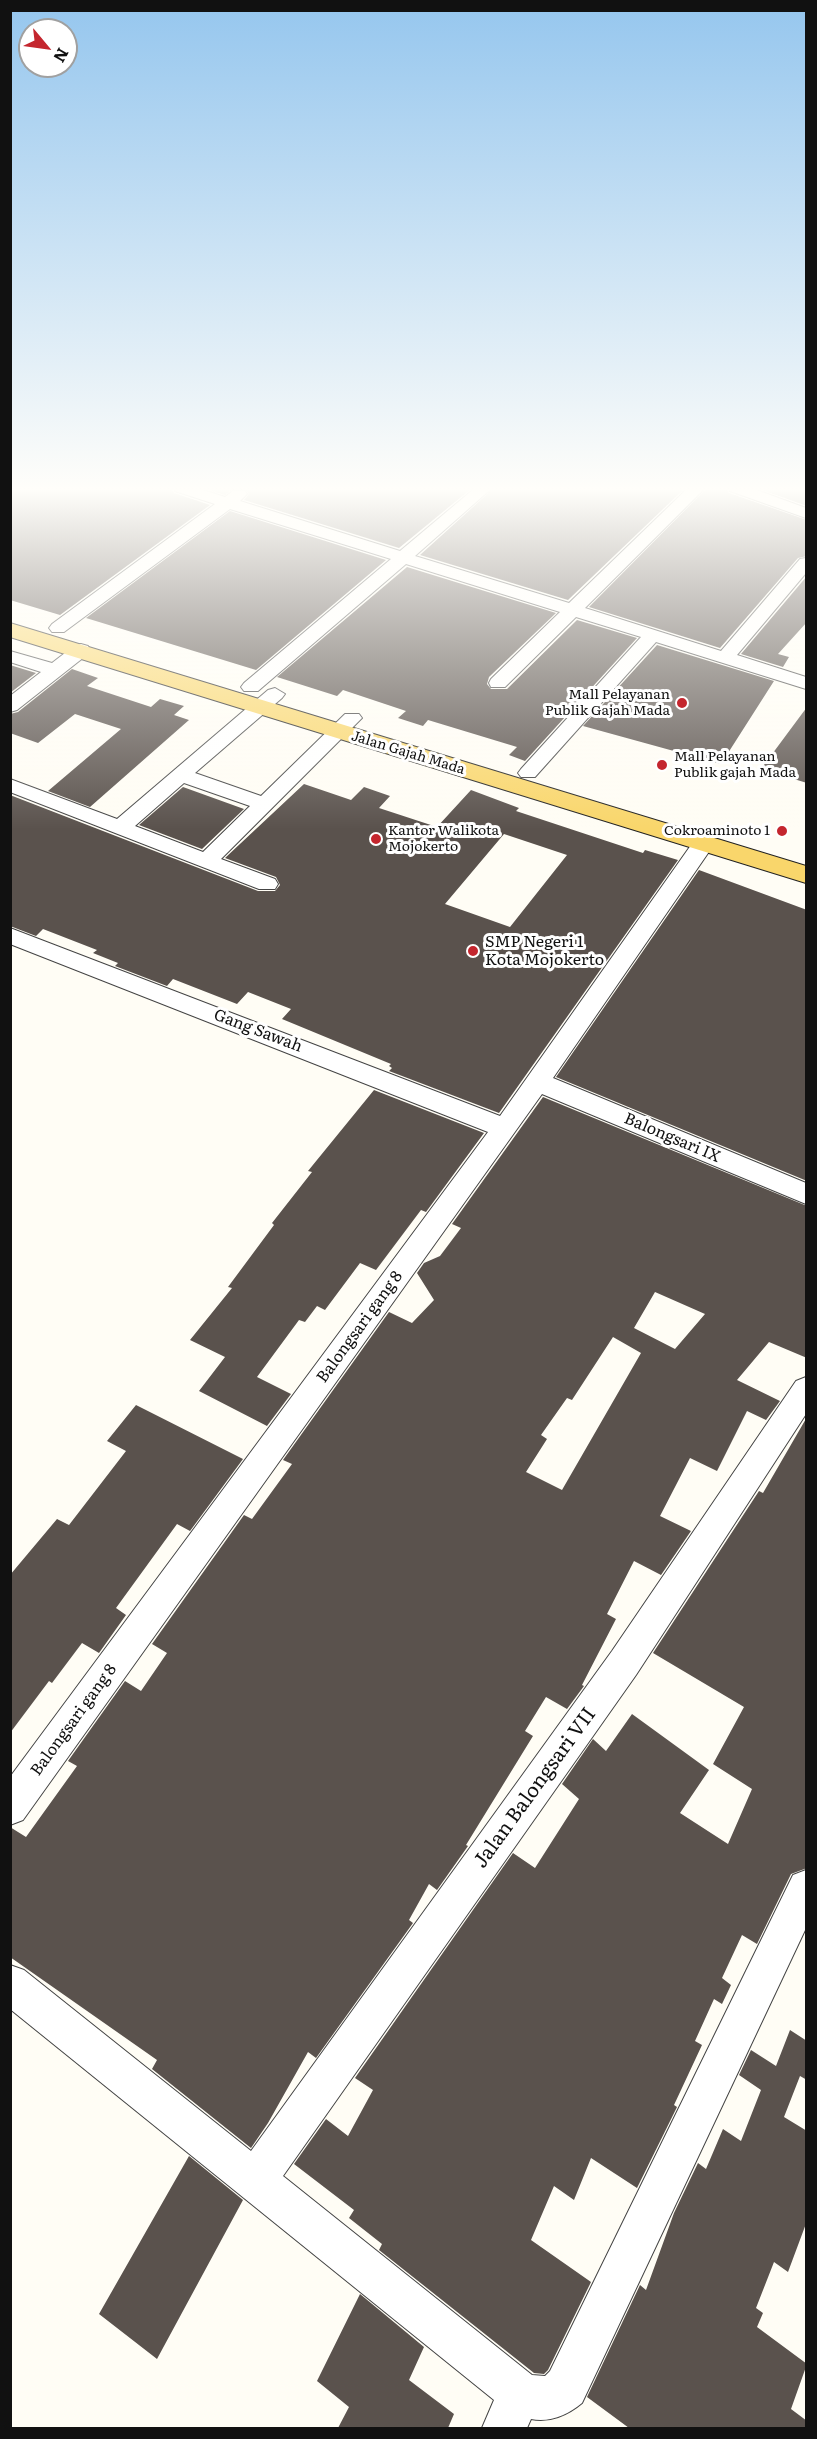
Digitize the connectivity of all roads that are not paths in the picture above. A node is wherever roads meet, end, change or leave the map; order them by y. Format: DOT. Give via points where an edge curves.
graph roads {
  1 [pos="93,602"];
  2 [pos="358,602"];
  3 [pos="552,602"];
  4 [pos="578,602"];
  5 [pos="773,602"];
  6 [pos="572,608"];
  7 [pos="10,613"];
  8 [pos="58,628"];
  9 [pos="10,630"];
  10 [pos="652,635"];
  11 [pos="81,650"];
  12 [pos="10,656"];
  13 [pos="725,658"];
  14 [pos="54,670"];
  15 [pos="498,683"];
  16 [pos="807,684"];
  17 [pos="262,696"];
  18 [pos="10,706"];
  19 [pos="345,725"];
  20 [pos="528,773"];
  21 [pos="181,775"];
  22 [pos="10,785"];
  23 [pos="264,804"];
  24 [pos="119,828"];
  25 [pos="679,828"];
  26 [pos="704,843"];
  27 [pos="807,858"];
  28 [pos="206,861"];
  29 [pos="807,875"];
  30 [pos="267,884"];
  31 [pos="10,934"];
  32 [pos="538,1082"];
  33 [pos="505,1128"];
  34 [pos="807,1194"];
  35 [pos="807,1390"];
  36 [pos="10,1807"];
  37 [pos="807,1888"];
  38 [pos="10,1984"];
  39 [pos="256,2179"];
  40 [pos="512,2410"];
  1 -- 8 [label="street"];
  2 -- 17 [label="street"];
  3 -- 6 [label="street"];
  4 -- 6 [label="street"];
  5 -- 13 [label="street"];
  6 -- 10 [label="street"];
  6 -- 15 [label="street"];
  7 -- 8 [label="main road, Jalan Gajah Mada"];
  8 -- 17 [label="main road, Jalan Gajah Mada"];
  9 -- 11 [label="main road, Jalan Gajah Mada"];
  10 -- 13 [label="street"];
  10 -- 20 [label="street"];
  11 -- 14 [label="street"];
  11 -- 17 [label="main road, Jalan Gajah Mada"];
  12 -- 14 [label="street"];
  13 -- 16 [label="street"];
  14 -- 18 [label="street"];
  17 -- 19 [label="main road, Jalan Gajah Mada"];
  17 -- 21 [label="street"];
  19 -- 20 [label="main road, Jalan Gajah Mada"];
  19 -- 23 [label="street"];
  19 -- 25 [label="main road, Jalan Gajah Mada"];
  20 -- 25 [label="main road, Jalan Gajah Mada"];
  21 -- 23 [label="street"];
  21 -- 24 [label="street"];
  22 -- 24 [label="street"];
  23 -- 28 [label="street"];
  24 -- 28 [label="street"];
  25 -- 26 [label="main road, Jalan Gajah Mada"];
  25 -- 27 [label="main road, Jalan Gajah Mada"];
  26 -- 29 [label="main road, Jalan Gajah Mada"];
  26 -- 32 [label="street, Balongsari gang 8"];
  28 -- 30 [label="street"];
  31 -- 33 [label="street, Gang Sawah"];
  32 -- 33 [label="street, Balongsari gang 8"];
  32 -- 34 [label="street, Balongsari IX"];
  33 -- 36 [label="street, Balongsari gang 8"];
  35 -- 39 [label="street, Jalan Balongsari VII" via="624,1663"];
  37 -- 40 [label="street" via="566,2387 551,2398 534,2398"];
  38 -- 39 [label="street"];
  39 -- 40 [label="street"];
}
